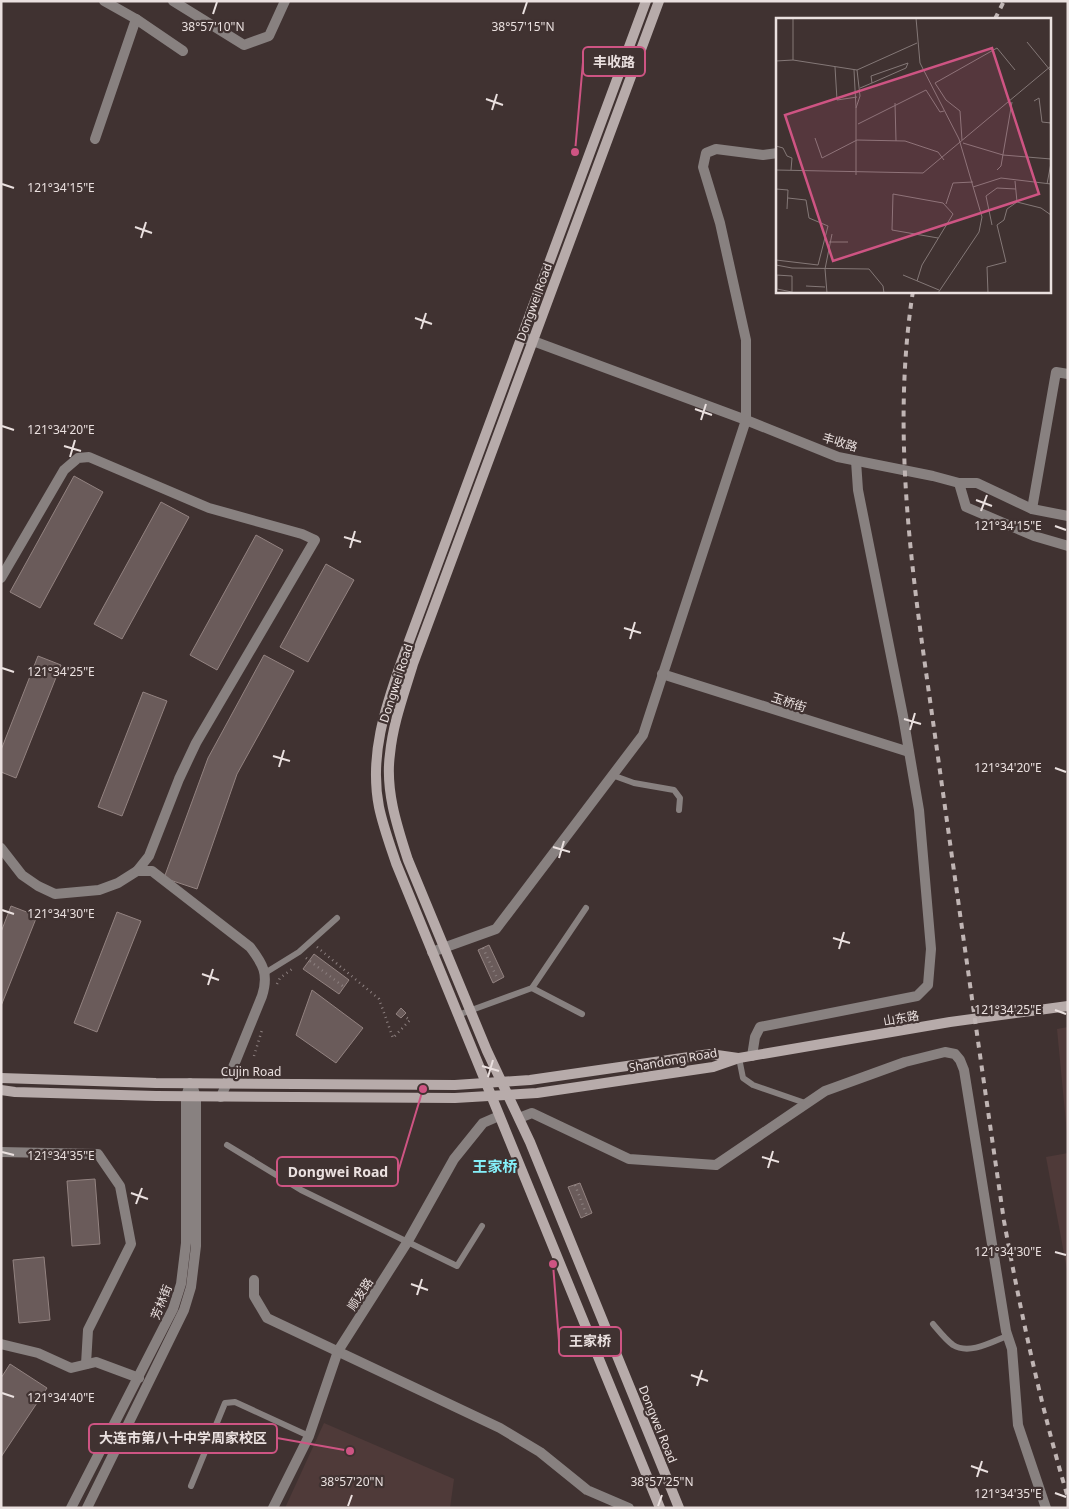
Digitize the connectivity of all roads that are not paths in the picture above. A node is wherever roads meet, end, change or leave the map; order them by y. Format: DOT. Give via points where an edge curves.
graph roads {
  1 [pos="104,1"];
  2 [pos="173,1"];
  3 [pos="285,1"];
  4 [pos="646,1"];
  5 [pos="659,1"];
  6 [pos="136,20"];
  7 [pos="183,51"];
  8 [pos="94,139"];
  9 [pos="776,153"];
  10 [pos="521,337"];
  11 [pos="533,342"];
  12 [pos="1068,374"];
  13 [pos="746,420"];
  14 [pos="856,461"];
  15 [pos="959,483"];
  16 [pos="1032,509"];
  17 [pos="1068,516"];
  18 [pos="1068,546"];
  19 [pos="1,578"];
  20 [pos="662,674"];
  21 [pos="909,752"];
  22 [pos="612,776"];
  23 [pos="679,810"];
  24 [pos="1,848"];
  25 [pos="138,871"];
  26 [pos="586,908"];
  27 [pos="337,918"];
  28 [pos="444,948"];
  29 [pos="432,952"];
  30 [pos="265,973"];
  31 [pos="532,988"];
  32 [pos="1068,1006"];
  33 [pos="470,1011"];
  34 [pos="582,1014"];
  35 [pos="458,1015"];
  36 [pos="752,1056"];
  37 [pos="739,1058"];
  38 [pos="1,1078"];
  39 [pos="502,1082"];
  40 [pos="190,1083"];
  41 [pos="227,1083"];
  42 [pos="486,1083"];
  43 [pos="1,1090"];
  44 [pos="507,1094"];
  45 [pos="491,1095"];
  46 [pos="191,1097"];
  47 [pos="221,1097"];
  48 [pos="808,1104"];
  49 [pos="499,1116"];
  50 [pos="519,1118"];
  51 [pos="227,1145"];
  52 [pos="1,1152"];
  53 [pos="482,1226"];
  54 [pos="408,1241"];
  55 [pos="254,1280"];
  56 [pos="933,1324"];
  57 [pos="1007,1336"];
  58 [pos="1,1344"];
  59 [pos="338,1351"];
  60 [pos="86,1364"];
  61 [pos="139,1378"];
  62 [pos="309,1436"];
  63 [pos="191,1486"];
  64 [pos="71,1508"];
  65 [pos="87,1508"];
  66 [pos="273,1508"];
  67 [pos="629,1508"];
  68 [pos="660,1508"];
  69 [pos="679,1508"];
  70 [pos="1046,1508"];
  1 -- 6 [label="street"];
  2 -- 3 [label="street" via="244,45 269,36"];
  4 -- 10 [label="main road, Dongwei Road"];
  5 -- 11 [label="main road, Dongwei Road"];
  6 -- 7 [label="street"];
  6 -- 8 [label="street"];
  9 -- 13 [label="street" via="763,155 716,149 706,153 702,167 720,223 746,340"];
  10 -- 11 [label="street, 丰收路"];
  10 -- 29 [label="main road, Dongwei Road" via="402,660 377,752 376,781 386,834"];
  11 -- 13 [label="street, 丰收路"];
  11 -- 28 [label="main road, Dongwei Road" via="413,664 389,756 391,797 399,833"];
  12 -- 16 [label="street" via="1056,372"];
  13 -- 14 [label="street, 丰收路" via="838,457"];
  13 -- 20 [label="street"];
  14 -- 15 [label="street, 丰收路"];
  14 -- 21 [label="street" via="858,490"];
  15 -- 16 [label="street, 丰收路" via="977,483"];
  15 -- 18 [label="street" via="966,507 1034,536"];
  16 -- 17 [label="street, 丰收路"];
  19 -- 25 [label="street" via="64,470 78,458 89,457 209,508 316,540 196,742 149,856"];
  20 -- 21 [label="street, 玉桥街"];
  20 -- 22 [label="street" via="643,735"];
  21 -- 36 [label="street" via="919,810 931,949 928,985 917,996 760,1027"];
  22 -- 23 [label="lane" via="674,790 680,798"];
  22 -- 28 [label="street" via="496,929"];
  24 -- 25 [label="street" via="22,875 55,894 99,890"];
  25 -- 30 [label="street" via="152,871 250,946"];
  26 -- 31 [label="lane"];
  27 -- 30 [label="lane" via="299,952"];
  28 -- 29 [label="street"];
  28 -- 33 [label="main road, Dongwei Road"];
  29 -- 35 [label="main road, Dongwei Road"];
  30 -- 41 [label="street" via="262,996"];
  31 -- 33 [label="lane"];
  31 -- 34 [label="lane"];
  32 -- 36 [label="main road, 山东路" via="950,1022"];
  33 -- 35 [label="lane"];
  33 -- 39 [label="main road, Dongwei Road"];
  35 -- 42 [label="main road, Dongwei Road"];
  36 -- 37 [label="main road, 山东路"];
  37 -- 39 [label="main road, Shandong Road" via="710,1054"];
  37 -- 44 [label="main road, Shandong Road" via="712,1067 638,1079"];
  37 -- 48 [label="lane" via="744,1078 753,1085"];
  38 -- 40 [label="main road, Cujin Road"];
  39 -- 42 [label="main road, Cujin Road"];
  39 -- 44 [label="main road, Dongwei Road"];
  40 -- 41 [label="main road, Cujin Road"];
  40 -- 46 [label="street, 芳林街"];
  41 -- 42 [label="main road, Cujin Road"];
  41 -- 47 [label="street"];
  42 -- 45 [label="main road, Dongwei Road"];
  43 -- 46 [label="main road, Cujin Road"];
  44 -- 45 [label="main road, Shandong Road"];
  44 -- 50 [label="main road, Dongwei Road"];
  45 -- 47 [label="main road, Cujin Road" via="455,1098"];
  45 -- 49 [label="main road, Dongwei Road"];
  46 -- 47 [label="main road, Cujin Road"];
  46 -- 61 [label="street, 芳林街" via="186,1243 181,1284 173,1309"];
  46 -- 65 [label="street" via="196,1246 190,1287 184,1310"];
  48 -- 50 [label="street" via="716,1165 629,1160 532,1113"];
  48 -- 57 [label="street" via="825,1092 905,1062 945,1052 955,1054 964,1070"];
  49 -- 54 [label="street, 顺发路" via="483,1123 454,1159"];
  49 -- 68 [label="main road, Dongwei Road"];
  50 -- 69 [label="main road, Dongwei Road"];
  51 -- 54 [label="lane" via="301,1190"];
  52 -- 60 [label="street" via="98,1154 120,1186 131,1244 88,1330"];
  53 -- 54 [label="lane" via="457,1266"];
  54 -- 59 [label="street, 顺发路"];
  55 -- 59 [label="street" via="254,1296 267,1318"];
  56 -- 57 [label="lane" via="955,1346 968,1348"];
  57 -- 70 [label="street" via="1012,1350 1018,1424"];
  58 -- 60 [label="street" via="38,1353 71,1368"];
  59 -- 62 [label="street, 顺发路"];
  59 -- 67 [label="street" via="500,1428 540,1452 587,1490"];
  60 -- 61 [label="street" via="96,1362"];
  61 -- 64 [label="street, 芳林街"];
  62 -- 63 [label="lane" via="235,1402 225,1403"];
  62 -- 66 [label="street, 顺发路"];
}
